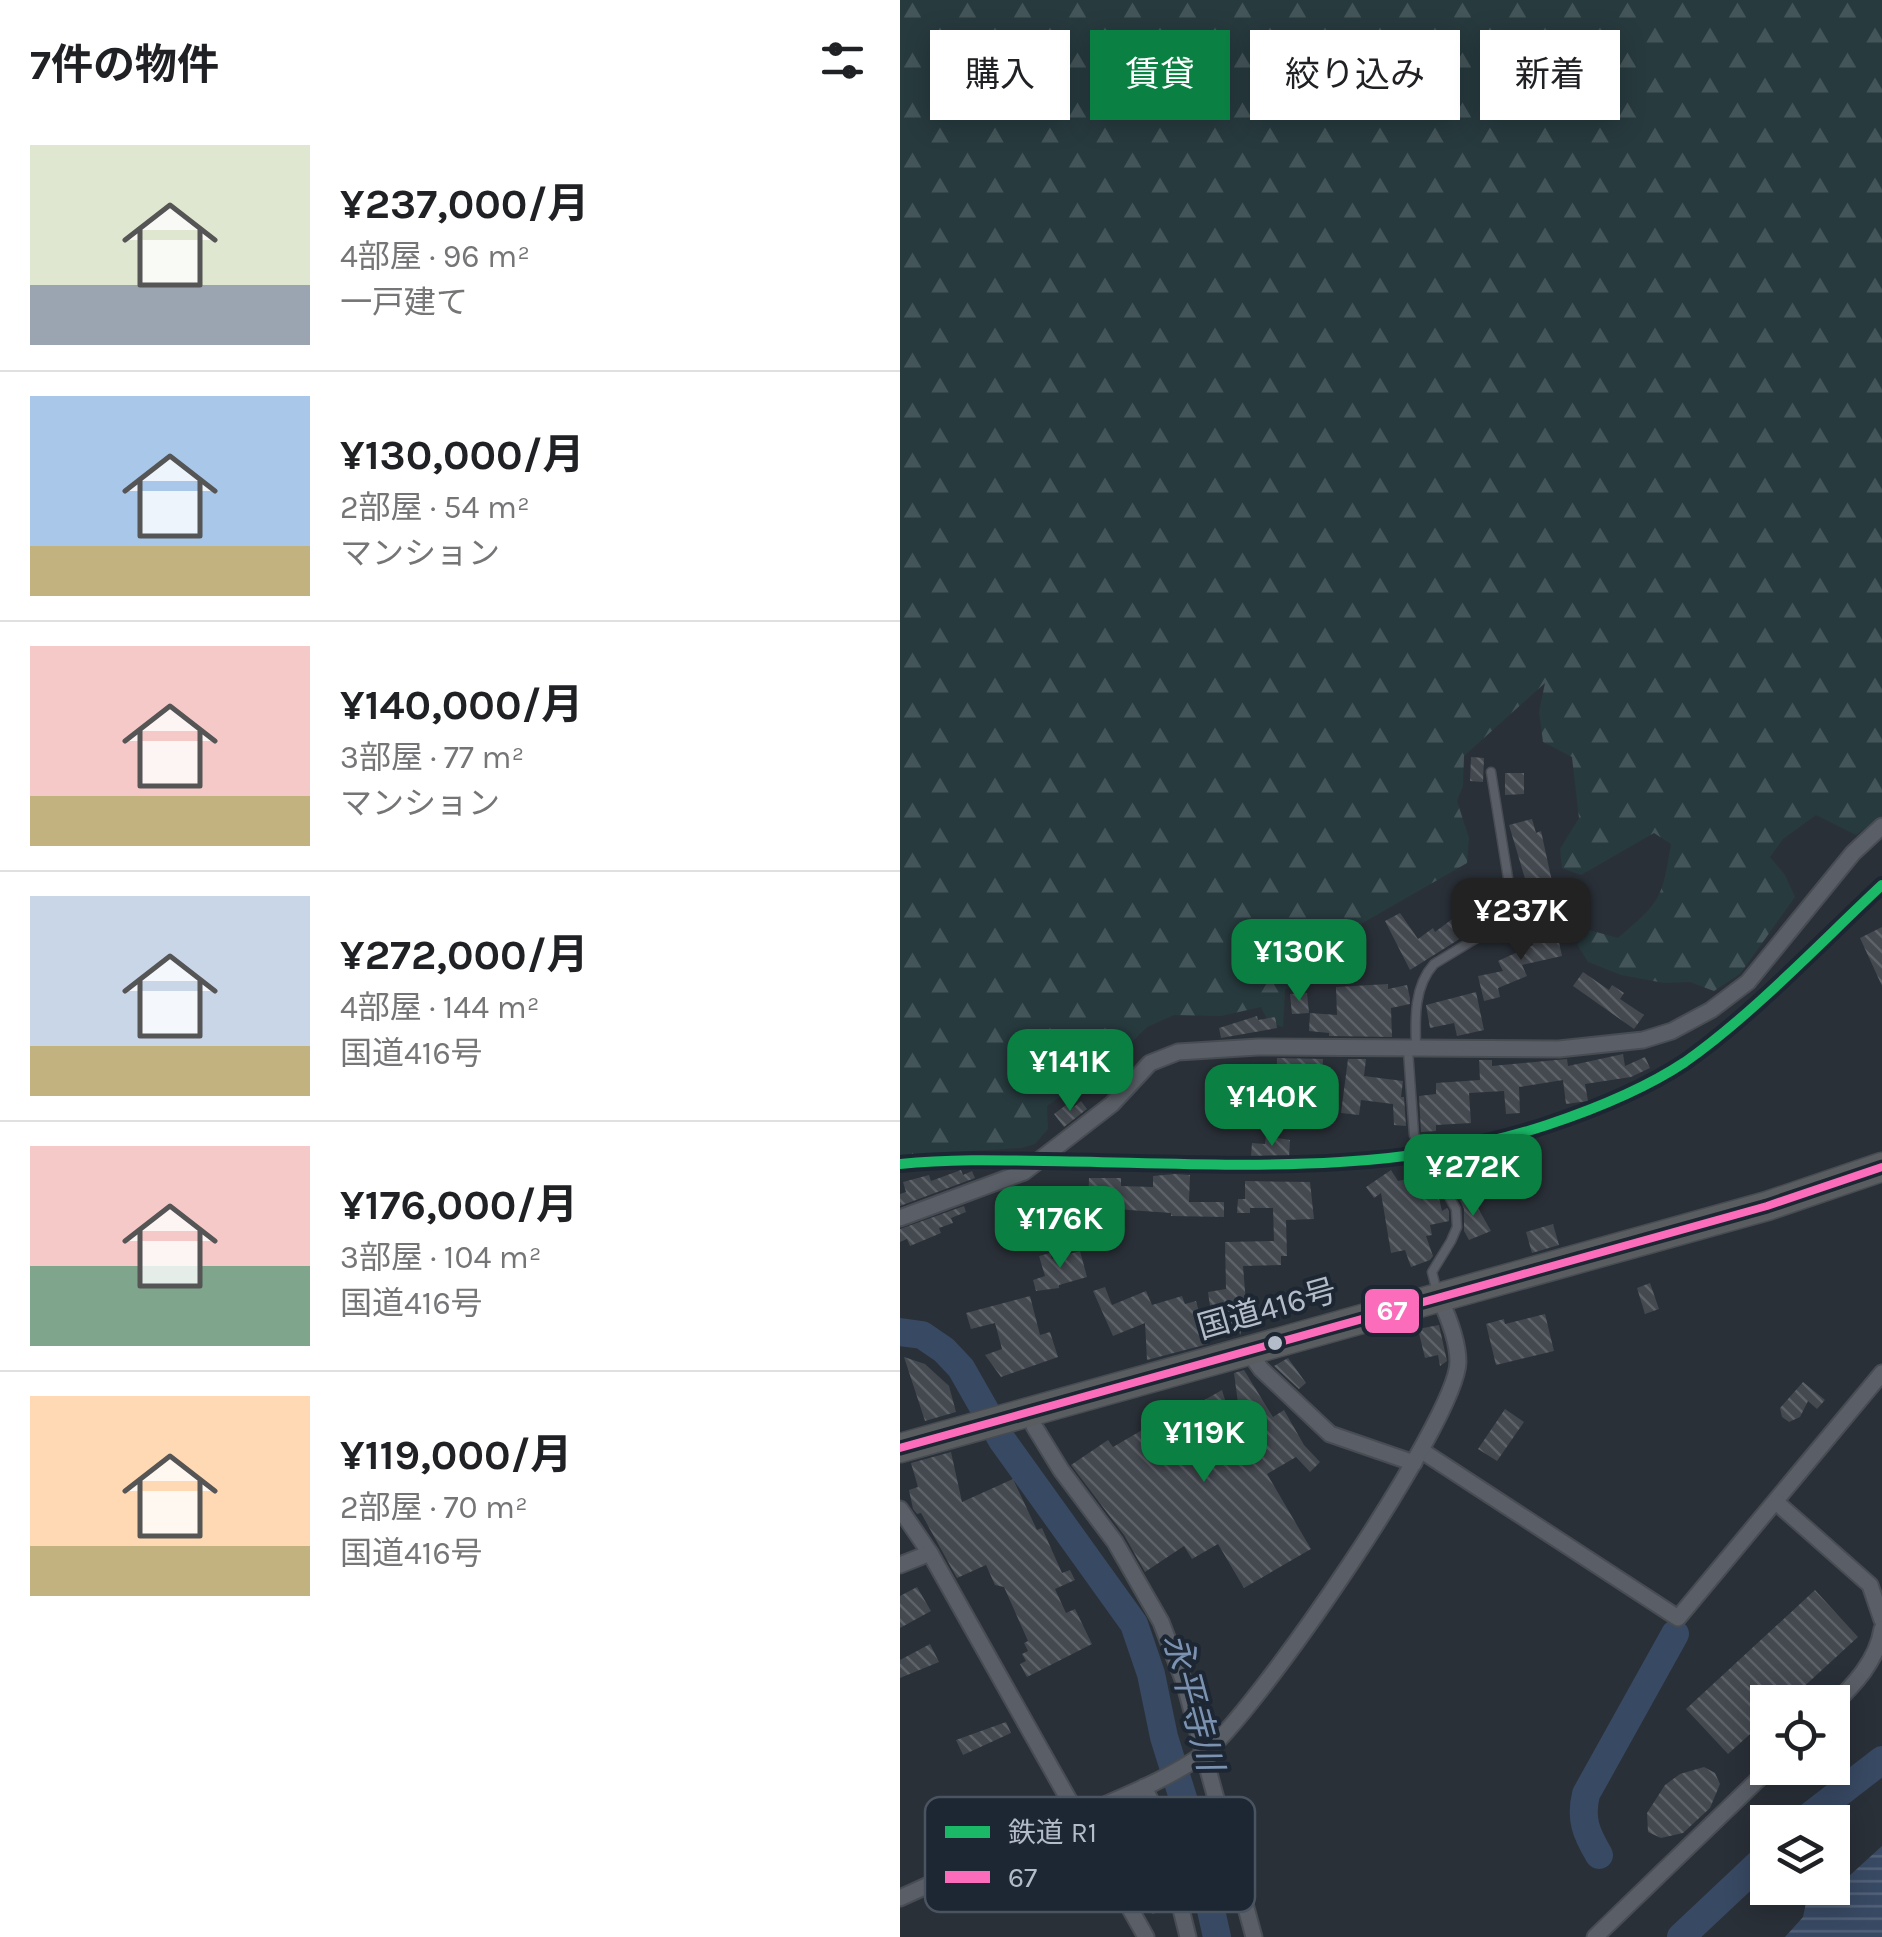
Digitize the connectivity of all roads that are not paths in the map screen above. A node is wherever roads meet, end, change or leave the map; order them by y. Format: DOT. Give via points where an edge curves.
graph roads {
  1 [pos="1491,772"];
  2 [pos="1882,826"];
  3 [pos="1412,1050"];
  4 [pos="1882,1167"];
  5 [pos="900,1218"];
  6 [pos="1440,1297"];
  7 [pos="1248,1350"];
  8 [pos="1882,1373"];
  9 [pos="1023,1414"];
  10 [pos="900,1448"];
  11 [pos="1418,1457"];
  12 [pos="1776,1502"];
  13 [pos="900,1509"];
  14 [pos="930,1553"];
  15 [pos="900,1566"];
  16 [pos="1882,1620"];
  17 [pos="1882,1630"];
  18 [pos="1850,1686"];
  19 [pos="1200,1756"];
  20 [pos="1150,1784"];
  21 [pos="1752,1785"];
  22 [pos="1067,1797"];
  23 [pos="1122,1797"];
  24 [pos="1153,1797"];
  25 [pos="1212,1797"];
  26 [pos="925,1887"];
  27 [pos="900,1898"];
  28 [pos="1132,1912"];
  29 [pos="1182,1912"];
  30 [pos="1247,1912"];
  31 [pos="1146,1937"];
  32 [pos="1188,1937"];
  33 [pos="1254,1937"];
  34 [pos="1594,1937"];
  1 -- 3 [label="lane" via="1513,909 1424,974"];
  2 -- 3 [label="street" via="1748,982 1672,1031 1559,1049"];
  3 -- 5 [label="street" via="1258,1047 1164,1056 1024,1172"];
  3 -- 6 [label="lane" via="1412,1126 1456,1209 1452,1241 1432,1272"];
  4 -- 6 [label="highway, 国道416号" via="1768,1206"];
  6 -- 7 [label="highway, 国道416号"];
  6 -- 11 [label="street" via="1456,1376"];
  7 -- 9 [label="highway, 国道416号"];
  7 -- 11 [label="street" via="1330,1434"];
  8 -- 12 [label="street"];
  9 -- 10 [label="highway, 国道416号"];
  9 -- 19 [label="street" via="1115,1542 1160,1622 1180,1670"];
  11 -- 12 [label="street" via="1678,1618"];
  11 -- 19 [label="street" via="1288,1656 1240,1719"];
  12 -- 16 [label="street" via="1870,1584"];
  13 -- 14 [label="street"];
  14 -- 15 [label="street"];
  14 -- 22 [label="street"];
  17 -- 18 [label="street" via="1868,1666"];
  19 -- 20 [label="street"];
  19 -- 25 [label="street"];
  20 -- 23 [label="street"];
  20 -- 24 [label="street"];
  21 -- 34 [label="street"];
  26 -- 27 [label="street"];
  28 -- 31 [label="street"];
  29 -- 32 [label="street"];
  30 -- 33 [label="street"];
}
